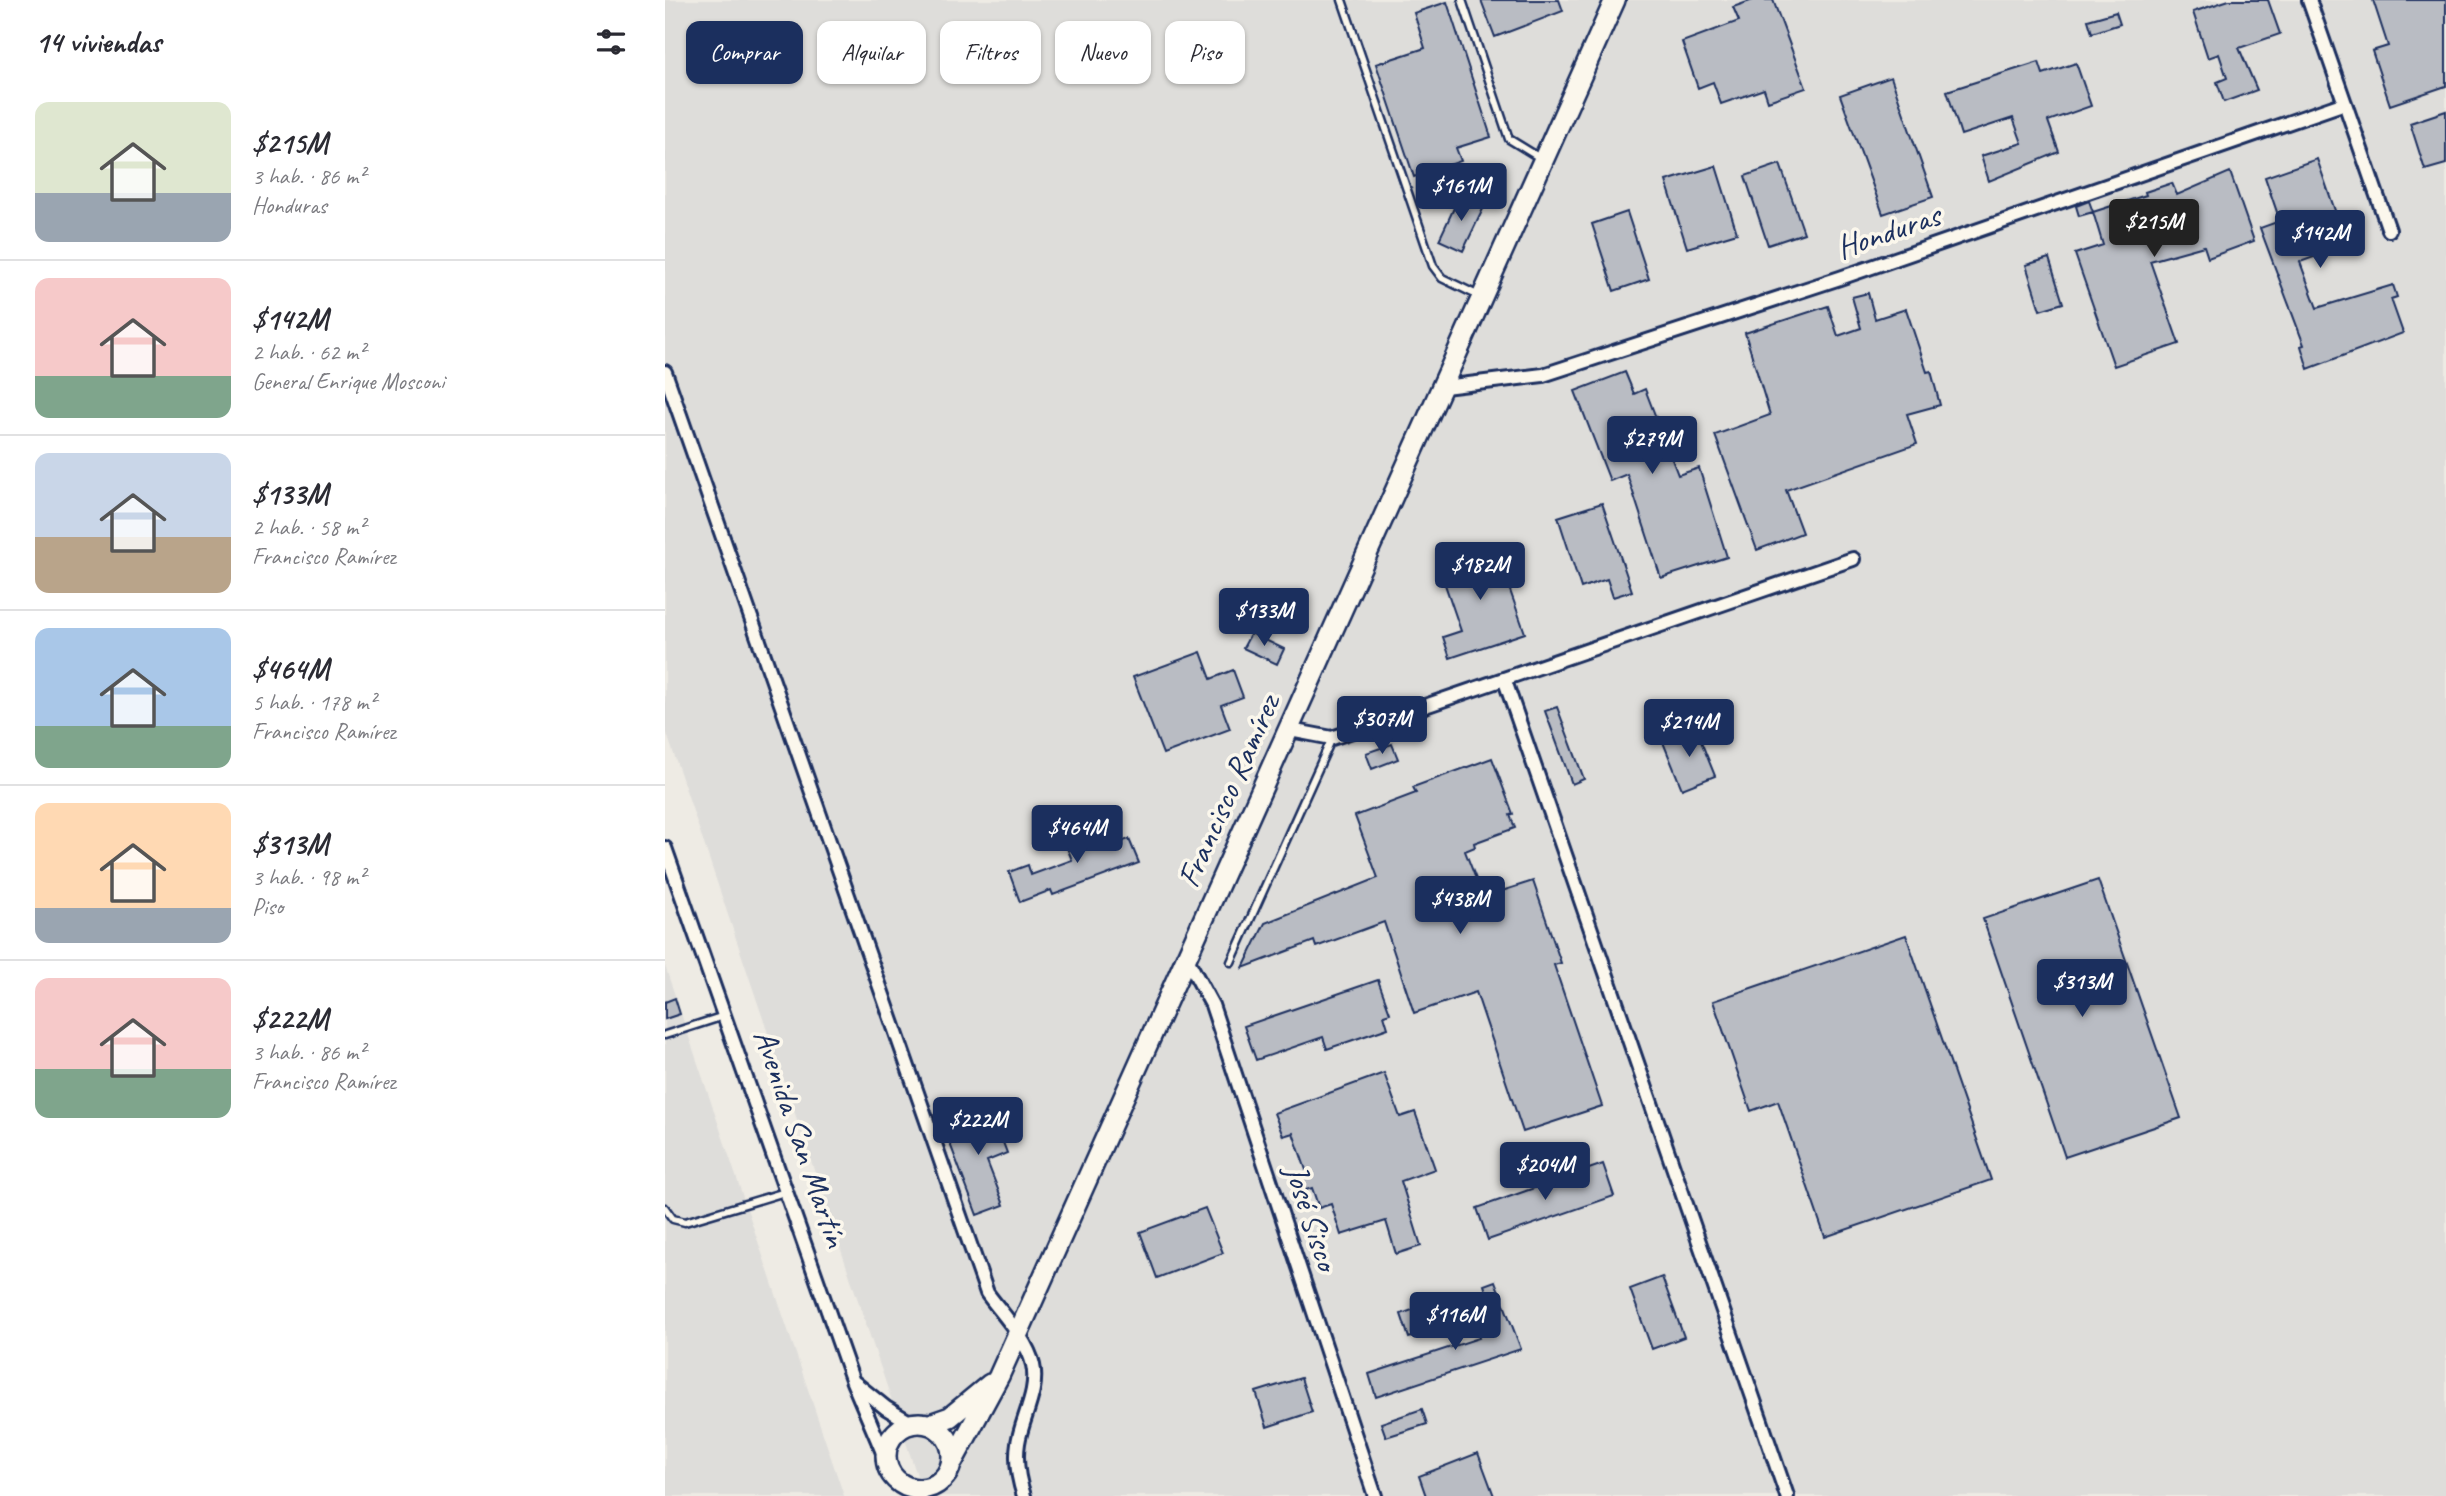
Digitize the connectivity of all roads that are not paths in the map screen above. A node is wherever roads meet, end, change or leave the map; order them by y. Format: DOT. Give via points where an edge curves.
graph roads {
  1 [pos="1342,0"];
  2 [pos="1462,0"];
  3 [pos="1615,0"];
  4 [pos="2309,0"];
  5 [pos="2345,103"];
  6 [pos="1544,160"];
  7 [pos="2389,230"];
  8 [pos="1483,298"];
  9 [pos="665,372"];
  10 [pos="1444,387"];
  11 [pos="1853,559"];
  12 [pos="1505,681"];
  13 [pos="1290,730"];
  14 [pos="1332,737"];
  15 [pos="665,848"];
  16 [pos="1187,959"];
  17 [pos="1231,962"];
  18 [pos="724,1016"];
  19 [pos="665,1035"];
  20 [pos="786,1192"];
  21 [pos="665,1208"];
  22 [pos="1017,1334"];
  23 [pos="999,1376"];
  24 [pos="853,1382"];
  25 [pos="921,1423"];
  26 [pos="887,1462"];
  27 [pos="950,1468"];
  28 [pos="901,1489"];
  29 [pos="944,1496"];
  30 [pos="1024,1496"];
  31 [pos="1375,1496"];
  32 [pos="1787,1496"];
  1 -- 8 [label="lane" via="1433,266 1441,278"];
  2 -- 6 [label="lane" via="1509,139"];
  3 -- 6 [label="street, Francisco Ramírez"];
  4 -- 5 [label="street"];
  5 -- 7 [label="street"];
  5 -- 10 [label="street, Honduras" via="1543,375"];
  6 -- 8 [label="street, Francisco Ramírez"];
  8 -- 10 [label="street, Francisco Ramírez"];
  9 -- 22 [label="street" via="987,1293"];
  10 -- 13 [label="street, Francisco Ramírez"];
  11 -- 12 [label="street"];
  12 -- 14 [label="street"];
  12 -- 32 [label="street"];
  13 -- 14 [label="street"];
  13 -- 16 [label="street, Francisco Ramírez"];
  14 -- 17 [label="lane"];
  15 -- 18 [label="street, Avenida San Martín"];
  16 -- 22 [label="street, Francisco Ramírez"];
  16 -- 31 [label="street, José Sisco" via="1212,1004"];
  18 -- 19 [label="lane"];
  18 -- 20 [label="street, Avenida San Martín"];
  20 -- 21 [label="lane" via="678,1223"];
  20 -- 24 [label="street, Avenida San Martín"];
  22 -- 23 [label="street, Francisco Ramírez"];
  22 -- 30 [label="street" via="1034,1367 1033,1390 1018,1444 1016,1473"];
  23 -- 25 [label="street, Francisco Ramírez" via="950,1417"];
  23 -- 27 [label="street, Francisco Ramírez"];
  24 -- 25 [label="street" via="886,1408"];
  24 -- 26 [label="street, Avenida San Martín"];
  25 -- 26 [label="street" via="900,1428 891,1437"];
  25 -- 27 [label="street" via="948,1438"];
  26 -- 28 [label="street"];
  27 -- 28 [label="street" via="937,1484"];
  27 -- 29 [label="street"];
}
